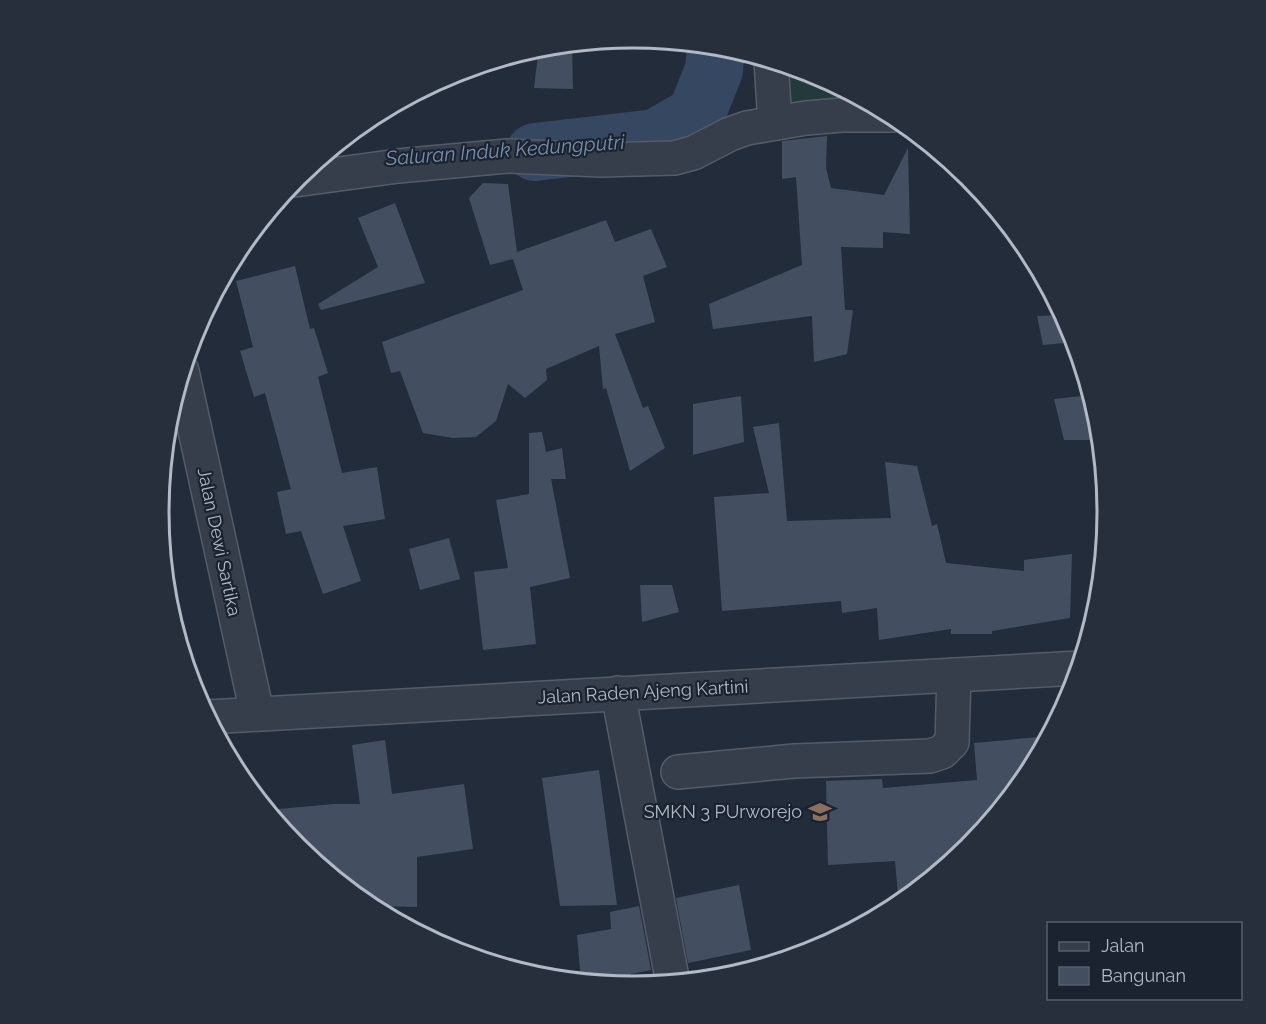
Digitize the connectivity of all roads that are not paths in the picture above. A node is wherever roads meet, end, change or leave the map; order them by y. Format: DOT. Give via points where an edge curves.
graph roads {
  1 [pos="772,70"];
  2 [pos="873,115"];
  3 [pos="775,123"];
  4 [pos="312,178"];
  5 [pos="186,389"];
  6 [pos="1069,669"];
  7 [pos="954,675"];
  8 [pos="618,693"];
  9 [pos="257,713"];
  10 [pos="217,716"];
  11 [pos="678,772"];
  12 [pos="672,974"];
  1 -- 3 [label="street"];
  2 -- 3 [label="street"];
  3 -- 4 [label="street" via="738,131 674,158 507,156"];
  5 -- 9 [label="street, Jalan Dewi Sartika"];
  6 -- 7 [label="street, Jalan Raden Ajeng Kartini"];
  7 -- 8 [label="street, Jalan Raden Ajeng Kartini"];
  7 -- 11 [label="street" via="952,742 942,752 930,756 794,761"];
  8 -- 9 [label="street, Jalan Raden Ajeng Kartini"];
  8 -- 12 [label="street"];
  9 -- 10 [label="street, Jalan Raden Ajeng Kartini"];
}
